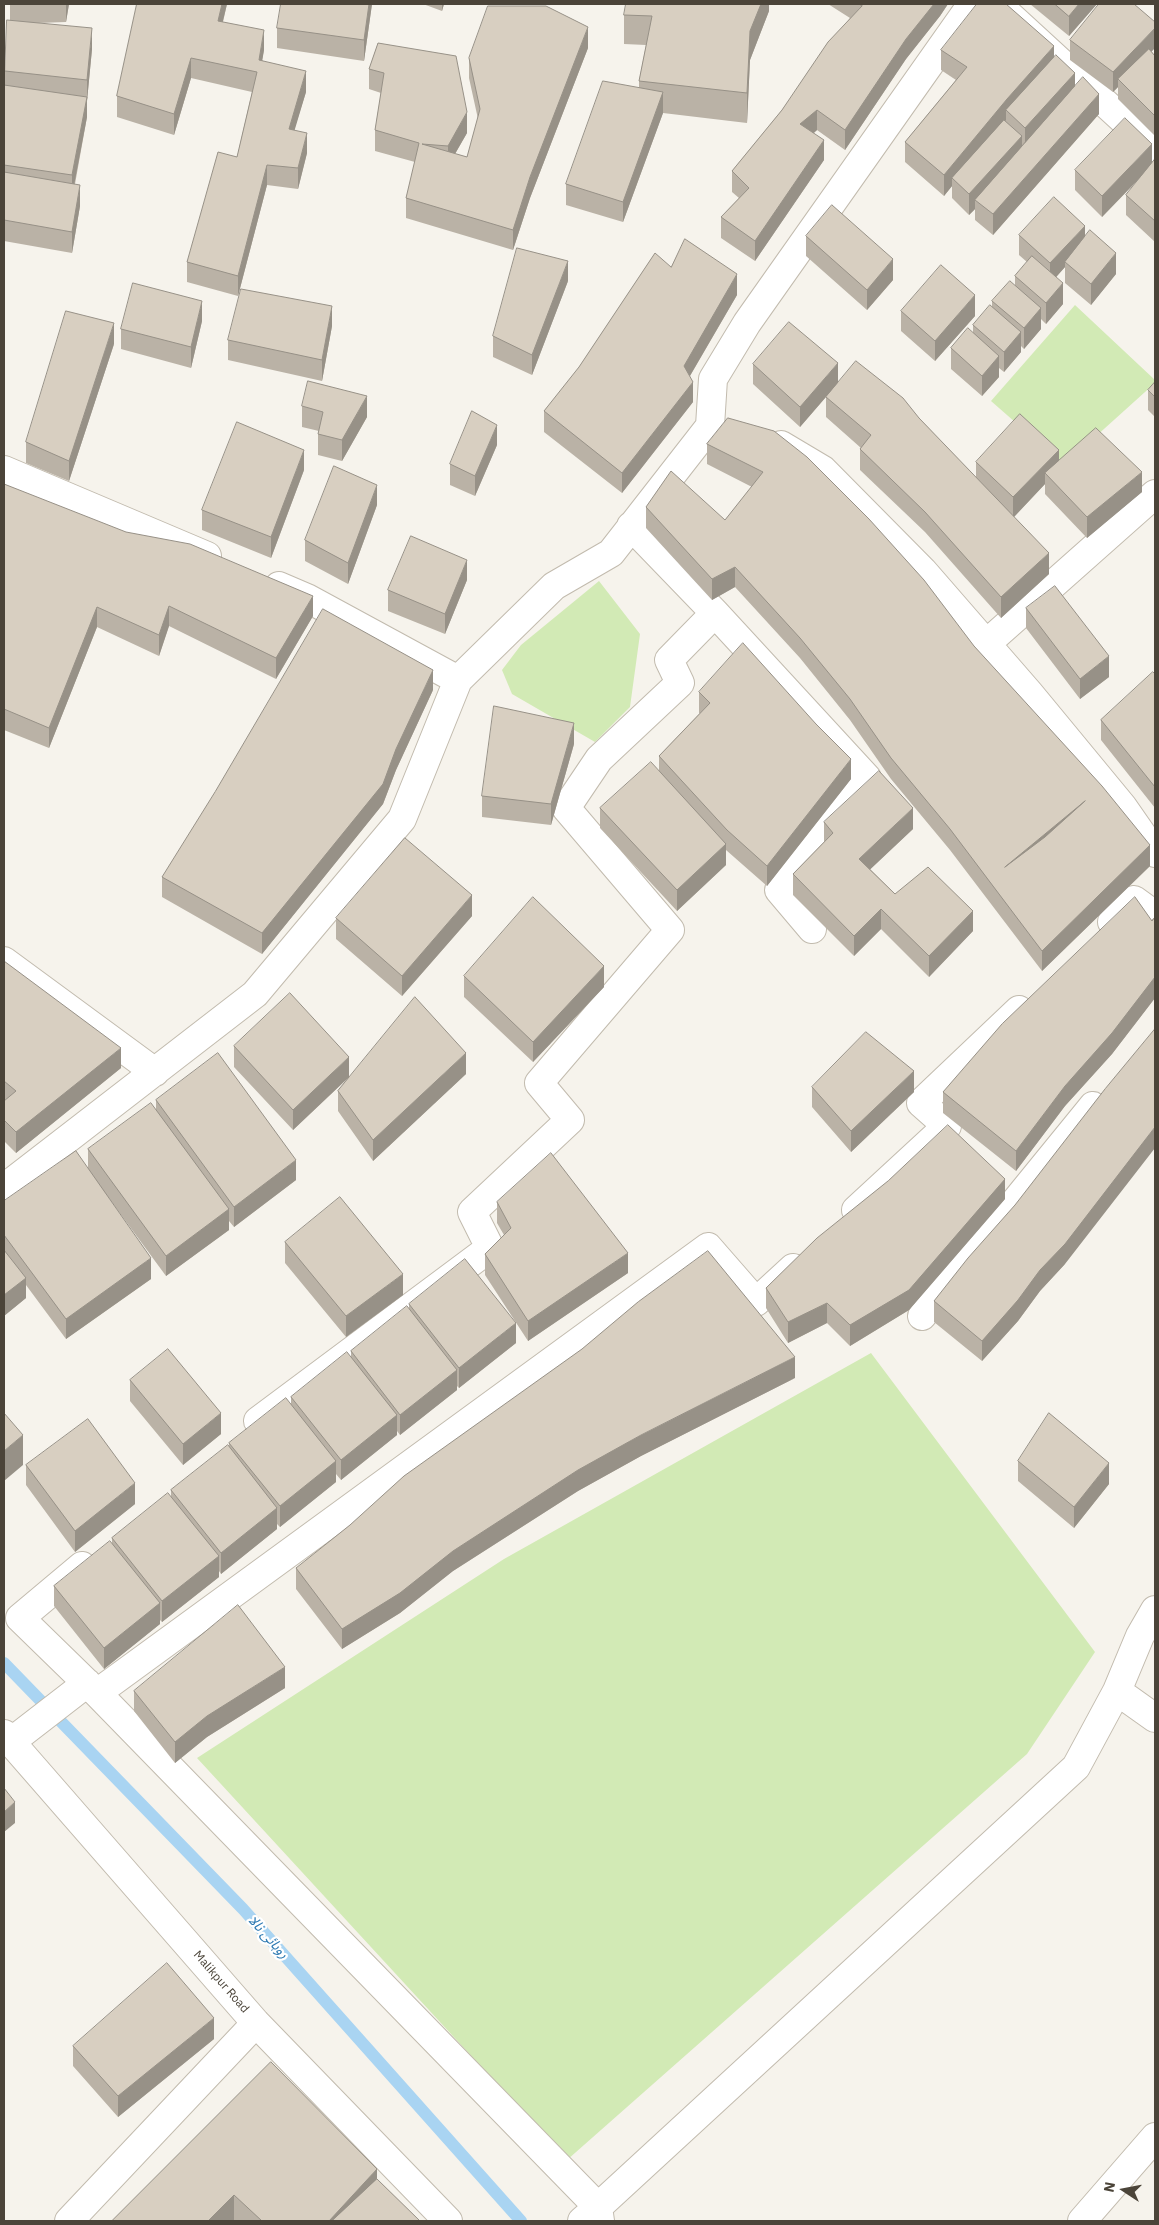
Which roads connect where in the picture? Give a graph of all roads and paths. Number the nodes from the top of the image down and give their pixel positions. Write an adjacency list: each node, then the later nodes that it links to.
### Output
1 (972, 4): 4 (street)
2 (997, 4): 3 (street)
3 (1155, 149)
4 (710, 426): 7 (street); 11 (street)
5 (4, 470): 8 (street)
6 (1155, 494): 11 (street)
7 (631, 526): 10 (street); 12 (street)
8 (233, 567)
9 (261, 578): 12 (street)
10 (715, 613): 15 (street); 25 (street)
11 (986, 644): 13 (street)
12 (458, 680): 19 (street)
13 (1155, 853)
14 (1155, 915): 16 (street)
15 (812, 929)
16 (1092, 941)
17 (4, 961): 19 (street)
18 (1035, 995): 22 (street)
19 (155, 1072): 21 (street)
20 (1111, 1084): 24 (street)
21 (4, 1188)
22 (841, 1224)
23 (813, 1250): 29 (street)
24 (922, 1316)
25 (239, 1436)
26 (103, 1549): 27 (street)
27 (12, 1610): 29 (street)
28 (1155, 1610): 30 (street)
29 (85, 1691): 32 (street); 35 (street)
30 (1117, 1691): 31 (street); 35 (street)
31 (1155, 1718)
32 (16, 1734): 33 (street, Malikpur Road)
33 (256, 2023): 36 (street); 37 (street, Malikpur Road)
34 (1155, 2137): 38 (street)
35 (593, 2216)
36 (69, 2221)
37 (448, 2221)
38 (1082, 2221)

